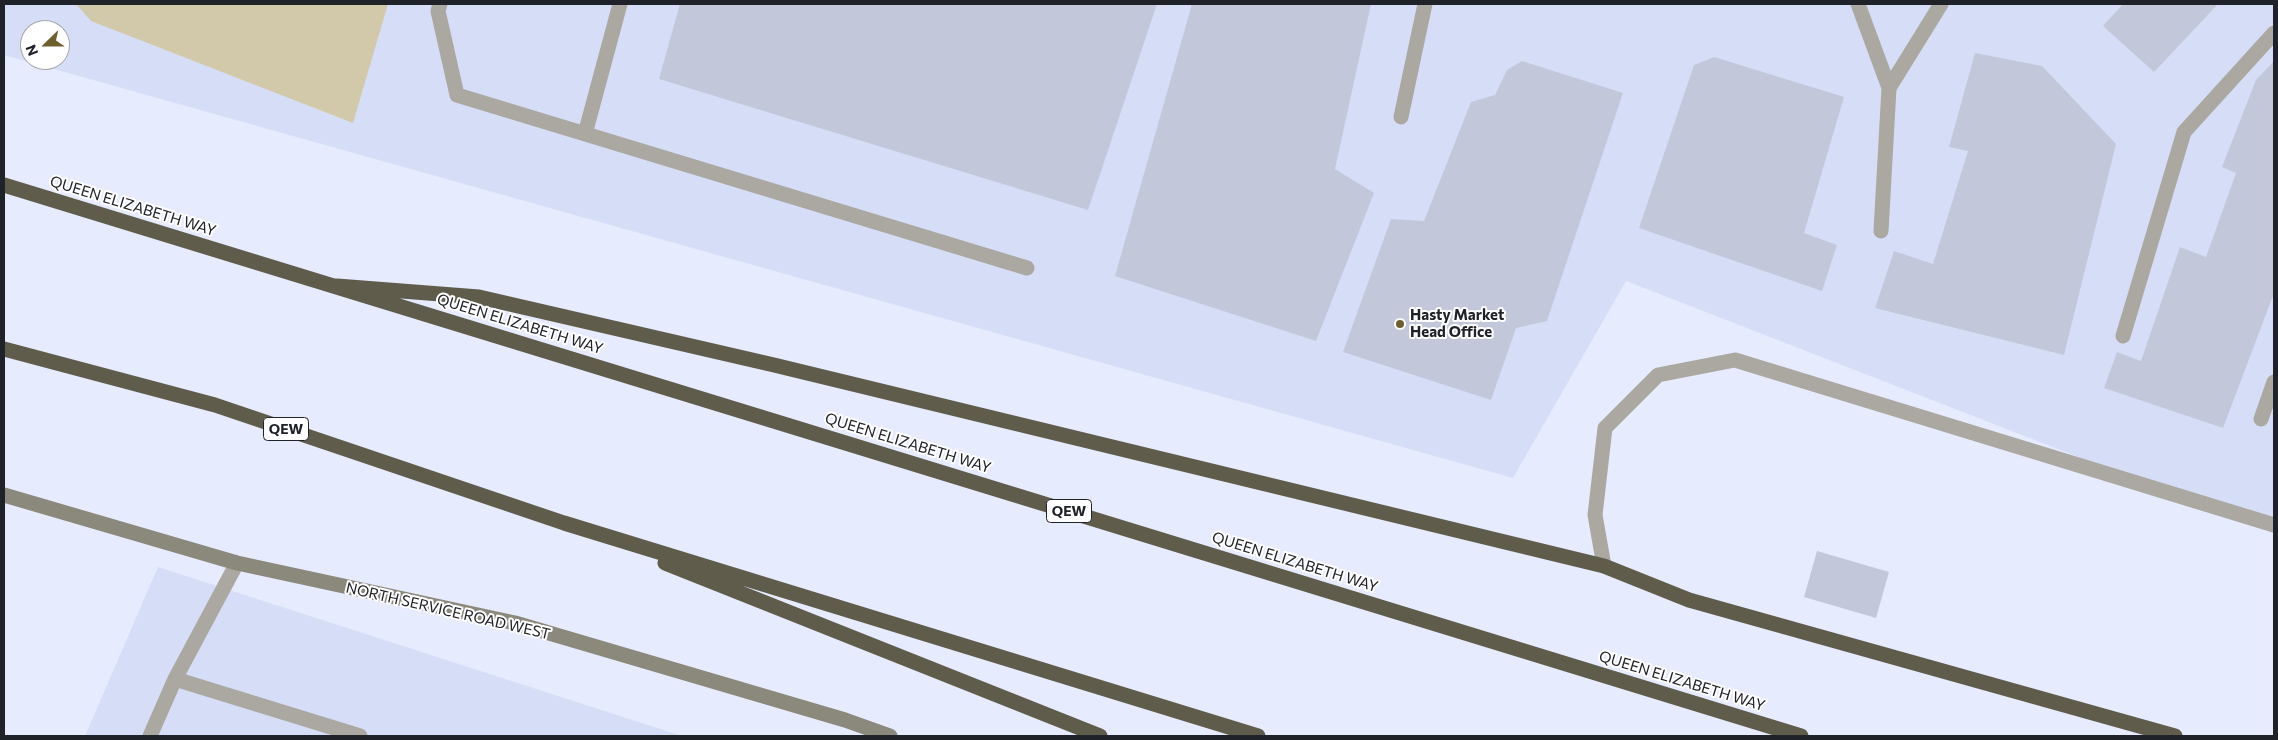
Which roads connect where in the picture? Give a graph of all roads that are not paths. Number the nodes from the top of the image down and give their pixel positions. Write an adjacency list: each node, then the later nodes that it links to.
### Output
1 (440, 4): 9 (lane)
2 (620, 4): 9 (lane)
3 (1424, 4): 8 (lane)
4 (1858, 4): 7 (lane)
5 (1941, 4): 7 (lane)
6 (2274, 33): 14 (lane)
7 (1889, 88): 11 (lane)
8 (1401, 117)
9 (584, 134): 12 (lane)
10 (4, 185): 13 (highway, QUEEN ELIZABETH WAY / QEW)
11 (1881, 231)
12 (1027, 268)
13 (337, 286): 22 (highway); 29 (highway, QUEEN ELIZABETH WAY / QEW)
14 (2123, 336)
15 (4, 349): 19 (highway, QEW)
16 (2274, 382): 17 (lane)
17 (2261, 419)
18 (4, 496): 21 (street, NORTH SERVICE ROAD WEST)
19 (564, 523): 27 (highway); 28 (highway, QEW)
20 (2274, 525): 22 (lane)
21 (237, 563): 23 (lane); 26 (street, NORTH SERVICE ROAD WEST)
22 (1604, 566): 30 (highway)
23 (175, 678): 24 (lane); 25 (lane)
24 (150, 736)
25 (360, 736)
26 (890, 736)
27 (1100, 736)
28 (1258, 736)
29 (1801, 736)
30 (2175, 736)

